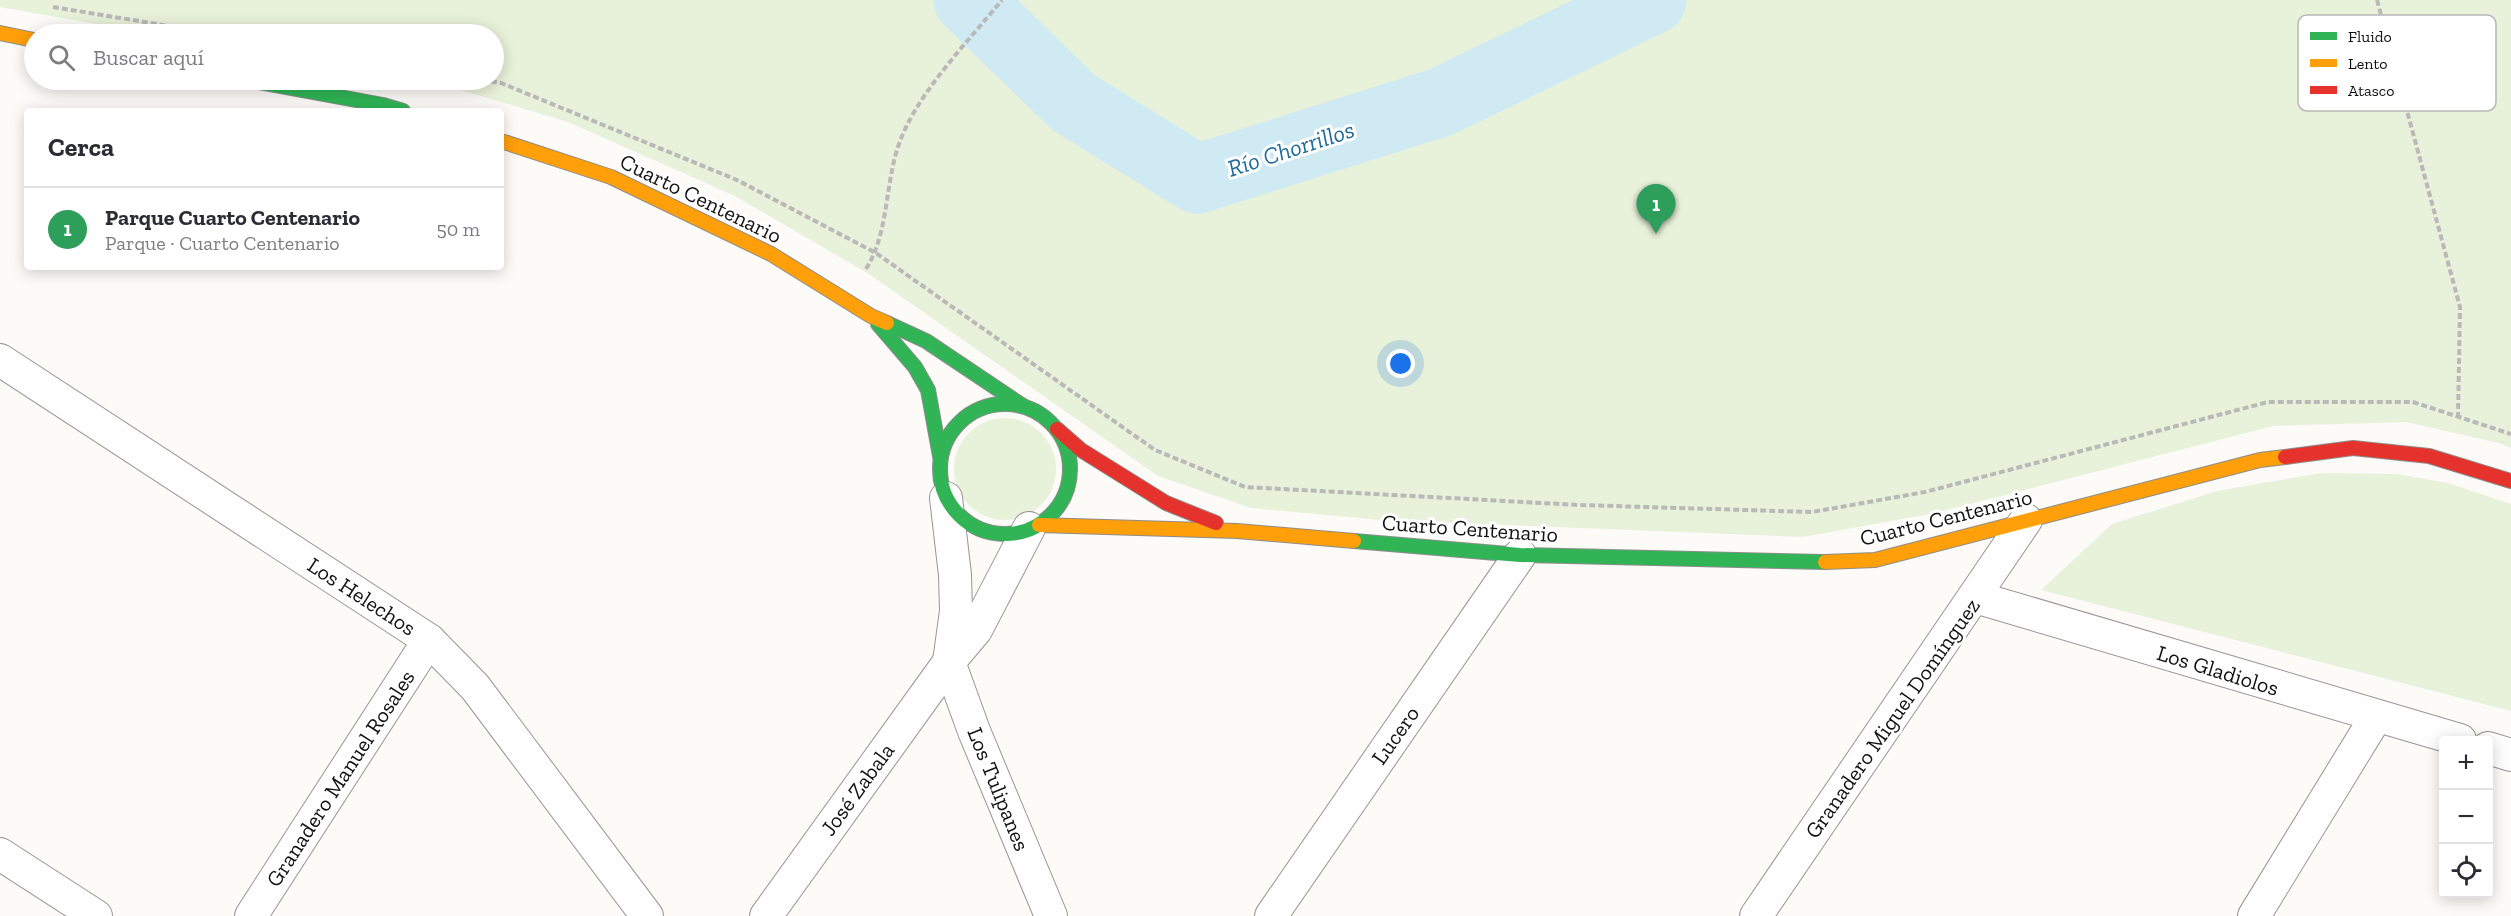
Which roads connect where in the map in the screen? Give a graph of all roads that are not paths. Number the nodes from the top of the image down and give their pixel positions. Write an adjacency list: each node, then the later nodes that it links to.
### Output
1 (0, 33): 2 (main road)
2 (24, 38)
3 (302, 90): 4 (main road)
4 (393, 108)
5 (504, 142): 6 (main road, Cuarto Centenario)
6 (871, 316): 8 (main road, Cuarto Centenario); 10 (main road, Cuarto Centenario)
7 (0, 360): 18 (street, Los Helechos)
8 (1023, 406): 9 (main road, Cuarto Centenario); 10 (main road, Cuarto Centenario)
9 (1052, 424): 14 (main road, Cuarto Centenario); 15 (main road, Cuarto Centenario)
10 (940, 456): 12 (main road, Cuarto Centenario)
11 (2511, 481): 13 (main road, Cuarto Centenario)
12 (946, 498): 14 (main road, Cuarto Centenario); 19 (street, José Zabala)
13 (2026, 520): 16 (main road, Cuarto Centenario); 17 (street, Granadero Miguel Domínguez)
14 (1034, 527): 15 (main road, Cuarto Centenario); 19 (street, José Zabala)
15 (1237, 531): 16 (main road, Cuarto Centenario)
16 (1520, 555): 30 (street, Lucero)
17 (1975, 597): 20 (street, Los Gladiolos); 31 (street, Granadero Miguel Domínguez)
18 (429, 640): 26 (street, Granadero Manuel Rosales); 27 (street, Los Helechos)
19 (949, 662): 28 (street, José Zabala); 29 (street, Los Tulipanes)
20 (2376, 717): 21 (street, Los Gladiolos); 32 (street)
21 (2442, 736)
22 (2493, 750): 23 (street)
23 (2511, 755)
24 (0, 854): 25 (street)
25 (96, 916)
26 (251, 916)
27 (646, 916)
28 (766, 916)
29 (1051, 916)
30 (1271, 916)
31 (1756, 916)
32 (2254, 916)

